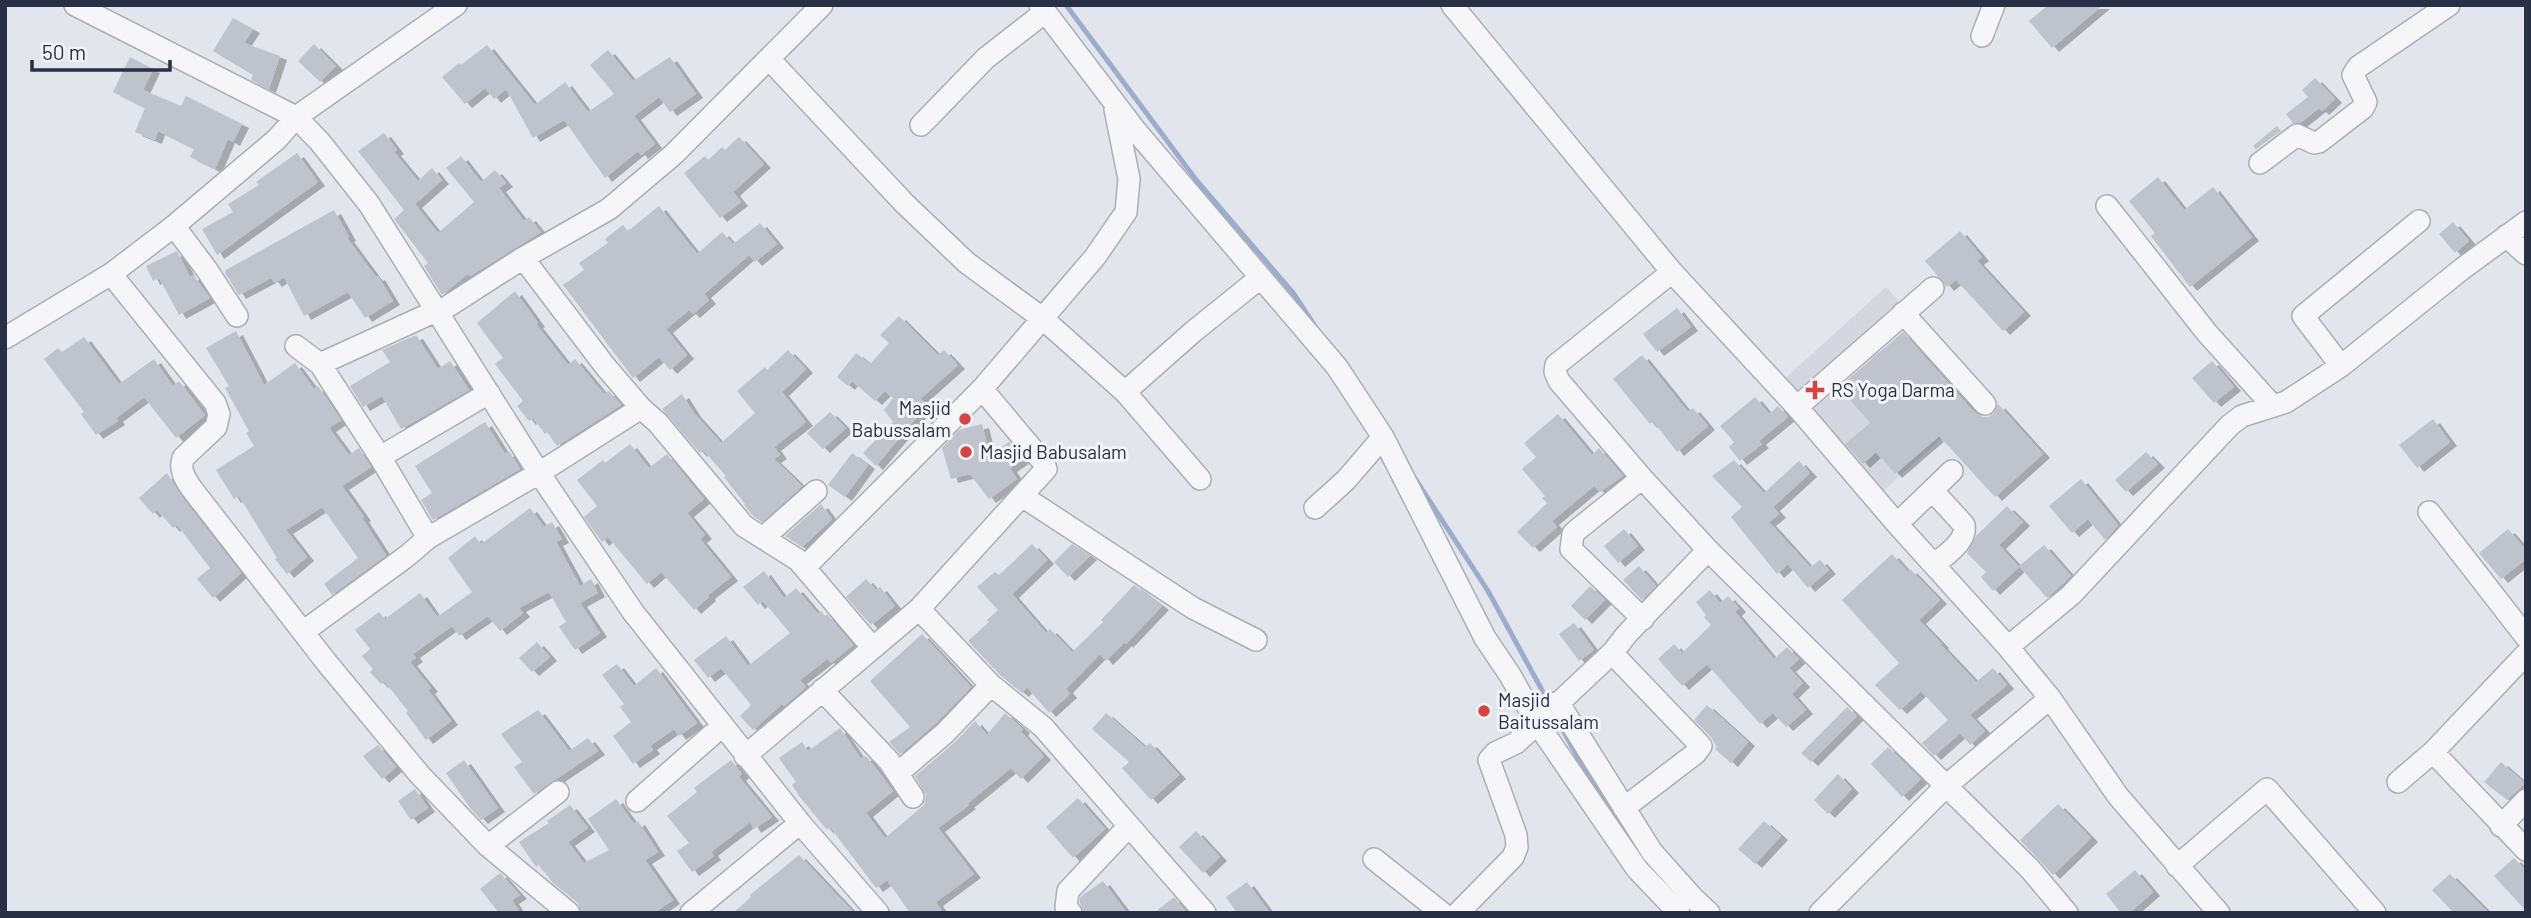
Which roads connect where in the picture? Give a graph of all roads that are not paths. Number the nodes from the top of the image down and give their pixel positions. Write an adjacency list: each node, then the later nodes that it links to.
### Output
1 (75, 5): 11 (street)
2 (456, 5): 11 (street)
3 (822, 5): 9 (street)
4 (1452, 5): 21 (street)
5 (1994, 5): 8 (street)
6 (2449, 5): 13 (street)
7 (1042, 8): 10 (street); 12 (street)
8 (1982, 36)
9 (770, 60): 20 (street); 28 (street)
10 (1114, 103): 23 (street); 28 (street)
11 (296, 117): 17 (street); 25 (street)
12 (921, 125)
13 (2260, 163)
14 (2107, 206): 37 (street)
15 (2419, 221): 32 (street)
16 (2526, 222): 18 (street)
17 (174, 226): 22 (street); 27 (street)
18 (2506, 236): 19 (street); 32 (street)
19 (2526, 254)
20 (523, 258): 25 (street); 39 (street)
21 (1672, 272): 38 (street); 44 (street)
22 (111, 274): 29 (street); 59 (street)
23 (1260, 278): 33 (street); 40 (street)
24 (1934, 288): 26 (street)
25 (436, 312): 31 (street); 34 (street)
26 (1903, 313): 36 (street); 38 (street)
27 (237, 316)
28 (1042, 318): 33 (street); 35 (street)
29 (5, 338)
30 (296, 346): 31 (street)
31 (320, 365): 41 (street)
32 (2341, 366): 37 (street)
33 (1125, 392): 45 (street)
34 (489, 393): 41 (street); 43 (street)
35 (975, 396): 48 (street); 55 (street)
36 (1985, 404)
37 (2272, 405): 63 (street)
38 (1797, 407): 51 (street)
39 (641, 408): 43 (street); 53 (street)
40 (1383, 438): 49 (street); 69 (street)
41 (380, 457): 52 (street)
42 (1952, 471): 47 (street)
43 (539, 473): 52 (street); 70 (street)
44 (1642, 478): 54 (street); 58 (street)
45 (1199, 479)
46 (816, 491): 53 (street)
47 (1932, 491): 51 (street); 56 (street)
48 (1022, 496): 57 (street); 61 (street)
49 (1315, 509)
50 (2429, 512): 60 (street)
51 (1897, 524): 56 (street)
52 (428, 538): 59 (street)
53 (763, 538): 55 (street)
54 (1708, 550): 58 (street); 75 (street)
55 (801, 563): 62 (street)
56 (1935, 564): 63 (street)
57 (919, 609): 62 (street); 66 (street)
58 (1643, 619): 64 (street)
59 (303, 632): 84 (street)
60 (2526, 637)
61 (1256, 640)
62 (872, 648): 67 (street)
63 (2008, 648): 68 (street)
64 (1612, 653): 69 (street); 80 (street)
65 (2526, 654): 71 (street)
66 (991, 685): 73 (street); 82 (street)
67 (822, 690): 72 (street); 73 (street)
68 (2050, 698): 75 (street); 87 (street)
69 (1548, 712): 80 (street); 94 (street); 95 (street)
70 (722, 726): 72 (street); 79 (street)
71 (2433, 752): 74 (street); 83 (street)
72 (745, 756): 81 (street)
73 (898, 773): 77 (street)
74 (2398, 782)
75 (1946, 786): 97 (street); 98 (street)
76 (558, 792): 84 (street)
77 (913, 797)
78 (2526, 800): 83 (street)
79 (637, 801)
80 (1624, 808): 96 (street)
81 (800, 823): 89 (street); 90 (street)
82 (1129, 826): 91 (street); 92 (street)
83 (2501, 826): 85 (street)
84 (488, 846): 88 (street)
85 (2526, 850)
86 (1374, 859): 93 (street)
87 (2177, 866): 99 (street); 100 (street)
88 (569, 913)
89 (691, 913)
90 (878, 913)
91 (1071, 913)
92 (1205, 913)
93 (1442, 913)
94 (1458, 913)
95 (1679, 913)
96 (1709, 913)
97 (1820, 913)
98 (2067, 913)
99 (2219, 913)
100 (2375, 913)

